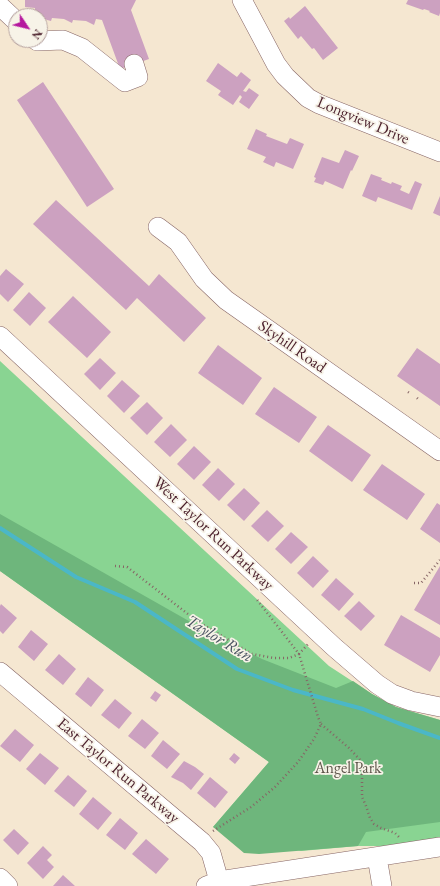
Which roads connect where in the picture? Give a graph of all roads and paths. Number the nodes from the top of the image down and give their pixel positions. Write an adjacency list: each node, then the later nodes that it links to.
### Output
1 (242, 0): 6 (street, Longview Drive)
2 (0, 6): 3 (street)
3 (8, 14)
4 (48, 41): 5 (street)
5 (134, 64)
6 (440, 152)
7 (158, 228): 9 (street, Skyhill Road)
8 (0, 336): 14 (street, West Taylor Run Parkway)
9 (440, 452)
10 (440, 560): 12 (path)
11 (115, 566): 15 (path)
12 (414, 583)
13 (254, 593): 15 (path)
14 (319, 633): 15 (path); 17 (street, West Taylor Run Parkway)
15 (299, 654): 18 (path)
16 (0, 672): 24 (street, East Taylor Run Parkway)
17 (440, 707)
18 (321, 724): 19 (path); 20 (path)
19 (211, 832)
20 (403, 844)
21 (440, 847): 22 (street, East Taylor Run Parkway)
22 (377, 857): 24 (street, East Taylor Run Parkway); 26 (street)
23 (0, 878): 25 (street)
24 (212, 884)
25 (8, 886)
26 (382, 886)

